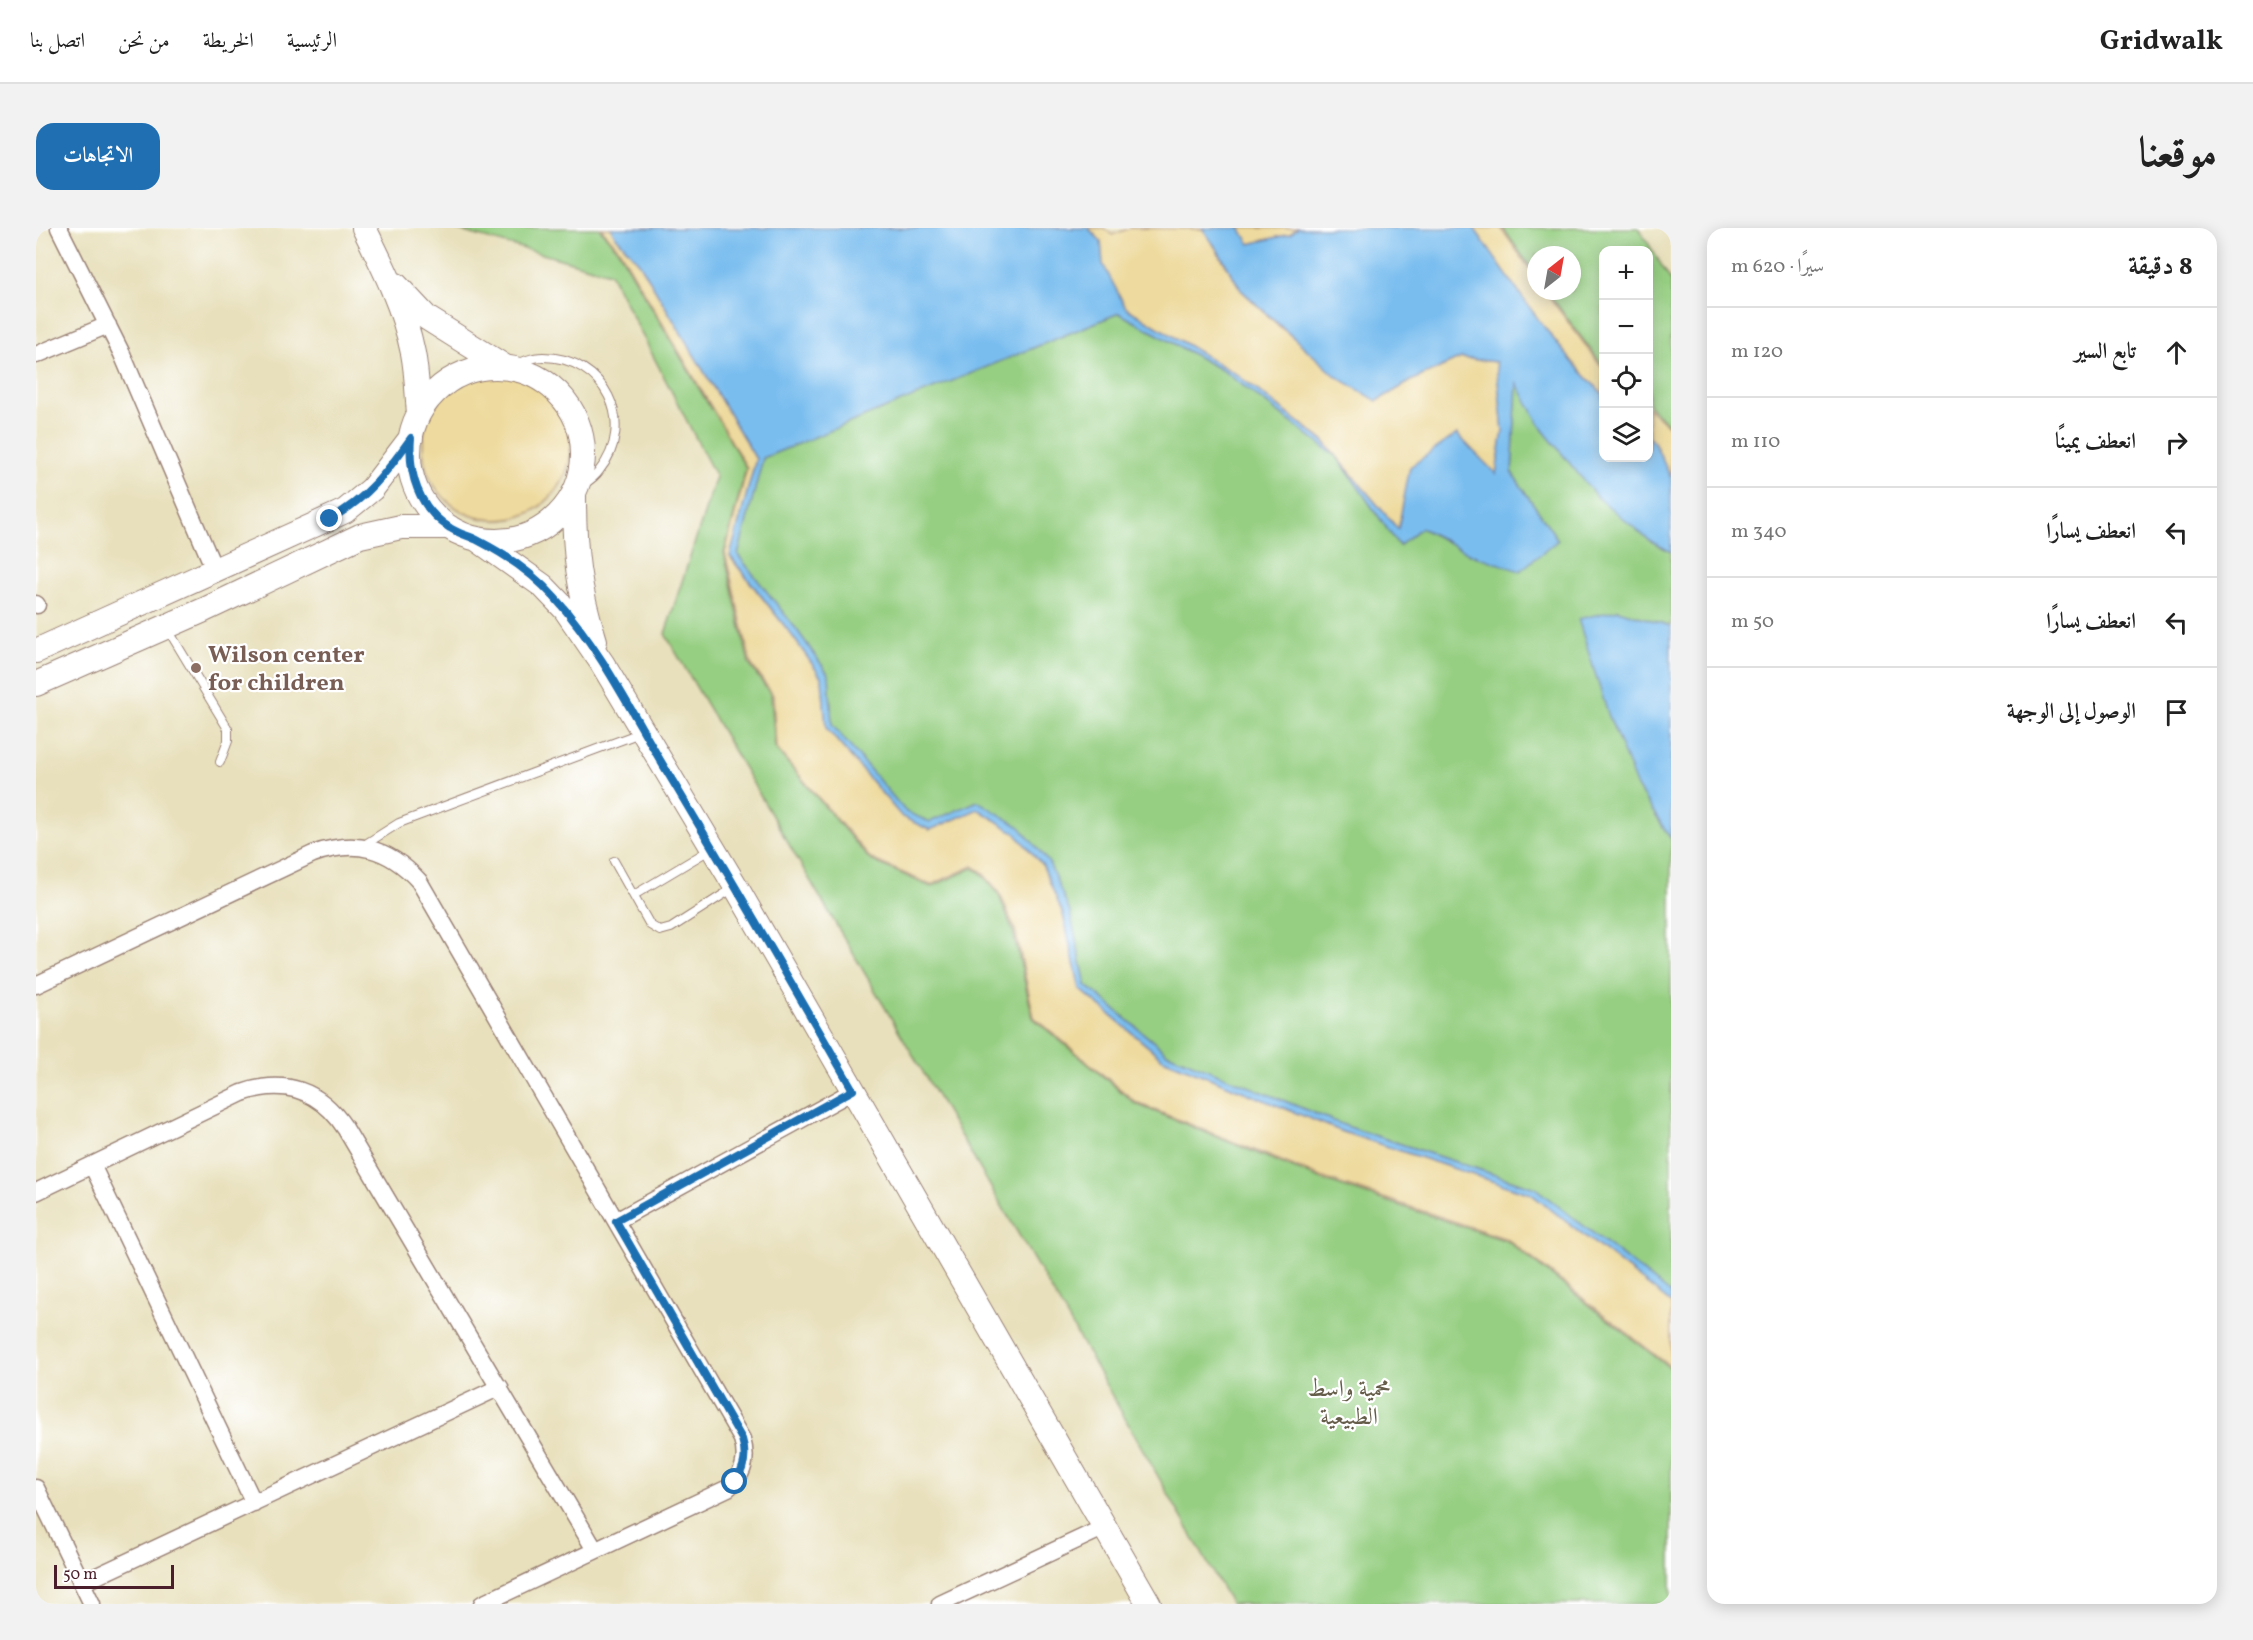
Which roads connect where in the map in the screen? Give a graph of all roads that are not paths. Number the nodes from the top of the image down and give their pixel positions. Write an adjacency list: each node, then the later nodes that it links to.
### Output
1 (60, 228): 4 (street)
2 (363, 228): 3 (main road)
3 (389, 276): 6 (main road); 7 (main road)
4 (108, 325): 5 (street); 12 (street)
5 (36, 355)
6 (506, 367): 7 (main road); 9 (main road); 9 (lane)
7 (419, 413): 8 (main road)
8 (411, 438): 10 (main road); 12 (main road)
9 (576, 492): 11 (main road); 17 (main road)
10 (449, 527): 11 (main road); 14 (main road)
11 (478, 540): 17 (main road)
12 (215, 571): 13 (main road)
13 (179, 587): 15 (main road); 16 (main road)
14 (166, 626): 16 (main road); 20 (lane)
15 (36, 651)
16 (108, 652): 18 (main road)
17 (602, 663): 19 (main road)
18 (36, 684)
19 (644, 732): 21 (lane); 22 (main road)
20 (220, 762)
21 (361, 847): 26 (street); 30 (street)
22 (713, 848): 24 (main road); 25 (lane)
23 (614, 861): 25 (lane)
24 (736, 887): 25 (lane); 27 (main road)
25 (634, 895)
26 (36, 985)
27 (853, 1090): 30 (street); 34 (main road)
28 (93, 1165): 29 (street); 31 (street); 33 (street)
29 (36, 1192)
30 (616, 1221): 35 (street)
31 (500, 1387): 33 (street); 35 (street)
32 (36, 1488): 36 (street)
33 (254, 1503): 36 (street)
34 (1105, 1527): 39 (street); 40 (main road)
35 (595, 1550): 38 (street)
36 (82, 1583): 37 (street)
37 (92, 1604)
38 (482, 1604)
39 (940, 1604)
40 (1149, 1604)

